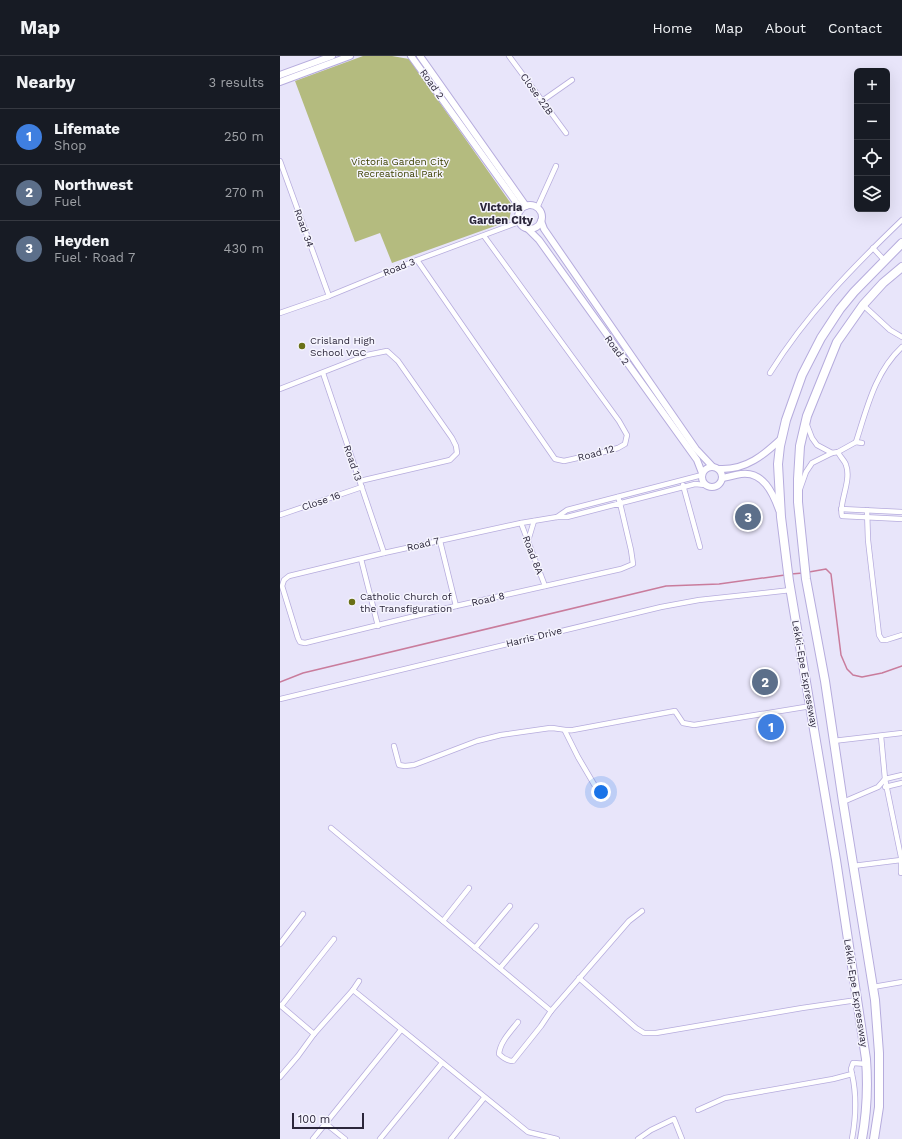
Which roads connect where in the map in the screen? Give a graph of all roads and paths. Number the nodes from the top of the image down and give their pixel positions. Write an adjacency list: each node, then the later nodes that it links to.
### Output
1 (332, 56): 6 (street)
2 (350, 56): 8 (street)
3 (411, 56): 10 (street, Road 2)
4 (420, 56): 10 (street, Road 2)
5 (510, 56): 9 (street, Close 22B)
6 (280, 75)
7 (572, 80): 9 (street)
8 (280, 82)
9 (542, 101): 11 (street, Close 22B)
10 (456, 113): 14 (street, Road 2)
11 (566, 133)
12 (280, 161): 26 (street, Road 34)
13 (556, 166): 15 (street)
14 (523, 208): 15 (street); 17 (street)
15 (537, 208): 18 (street)
16 (902, 220): 22 (street)
17 (519, 222): 19 (street); 20 (street, Road 3)
18 (541, 222): 19 (street); 40 (street, Road 2)
19 (528, 229): 42 (street, Road 2)
20 (484, 236): 23 (street, Road 3); 23 (street, Road 12)
21 (902, 244): 24 (highway, Lekki-Epe Expressway)
22 (873, 248): 24 (street); 32 (street)
23 (417, 260): 26 (street, Road 3)
24 (885, 261): 35 (highway, Lekki-Epe Expressway)
25 (902, 267): 27 (highway, Lekki-Epe Expressway)
26 (329, 296): 28 (street, Road 3)
27 (863, 305): 29 (street); 34 (highway, Lekki-Epe Expressway)
28 (280, 313)
29 (902, 337)
30 (902, 347): 36 (street)
31 (323, 373): 33 (street); 44 (street, Road 13); 44 (street)
32 (770, 373)
33 (280, 389)
34 (807, 416): 39 (street); 50 (highway, Lekki-Epe Expressway)
35 (782, 438): 41 (street); 59 (highway, Lekki-Epe Expressway)
36 (856, 442): 37 (street); 38 (street)
37 (862, 442)
38 (838, 452): 39 (street); 54 (street)
39 (832, 453): 50 (street)
40 (712, 466): 41 (street); 42 (street)
41 (720, 469): 43 (street)
42 (702, 474): 45 (street, Road 7); 46 (street)
43 (722, 478): 46 (street); 59 (street)
44 (360, 481): 47 (street, Road 13)
45 (682, 481): 48 (street); 49 (street, Road 7)
46 (705, 485): 48 (street, Road 7)
47 (362, 487): 57 (street, Close 16); 67 (street, Road 13)
48 (683, 487): 52 (street, Road 7); 66 (street)
49 (618, 497): 51 (street, Road 7); 52 (street, Road 8)
50 (798, 502): 80 (highway, Lekki-Epe Expressway)
51 (596, 503): 53 (street); 58 (street, Road 7)
52 (620, 503): 53 (street, Road 7); 71 (street, Road 8)
53 (598, 508): 58 (street, Road 7)
54 (841, 509): 55 (street); 60 (street)
55 (867, 510): 56 (street); 60 (street)
56 (902, 512)
57 (280, 516)
58 (557, 517): 62 (street, Road 7)
59 (781, 517): 70 (highway, Lekki-Epe Expressway)
60 (867, 517): 61 (street); 74 (street)
61 (902, 519)
62 (534, 521): 63 (street, Road 7); 65 (street)
63 (521, 523): 64 (street, Road 7); 65 (street, Road 8A)
64 (440, 541): 67 (street, Road 7); 72 (street)
65 (528, 541): 71 (street, Road 8A)
66 (700, 548)
67 (384, 553): 68 (street, Road 7)
68 (361, 559): 69 (street, Road 7); 73 (street)
69 (289, 576): 73 (street, Road 8)
70 (790, 585): 75 (street, Harris Drive); 76 (highway, Lekki-Epe Expressway)
71 (545, 586): 72 (street, Road 8)
72 (456, 606): 73 (street, Road 8)
73 (378, 626)
74 (902, 635)
75 (280, 699)
76 (811, 706): 77 (street); 108 (highway, Lekki-Epe Expressway)
77 (566, 731): 81 (street); 87 (street)
78 (902, 733): 79 (street)
79 (881, 736): 80 (street); 83 (street)
80 (834, 741): 88 (highway, Lekki-Epe Expressway)
81 (394, 746)
82 (902, 775): 83 (street)
83 (885, 779): 85 (street); 86 (street)
84 (902, 783): 86 (street)
85 (878, 786): 86 (street); 88 (street)
86 (887, 787): 90 (street)
87 (598, 791)
88 (843, 802): 91 (highway, Lekki-Epe Expressway)
89 (331, 828): 97 (street)
90 (901, 860): 91 (street); 92 (street)
91 (853, 866): 106 (highway, Lekki-Epe Expressway)
92 (901, 874)
93 (469, 888): 97 (street)
94 (510, 906): 101 (street)
95 (642, 911): 103 (street)
96 (303, 914): 100 (street)
97 (442, 921): 101 (street)
98 (536, 926): 102 (street)
99 (334, 939): 109 (street)
100 (280, 944)
101 (476, 948): 102 (street)
102 (500, 968): 110 (street)
103 (580, 978): 108 (street); 110 (street)
104 (359, 981): 107 (street)
105 (902, 982): 106 (street)
106 (873, 987): 114 (highway, Lekki-Epe Expressway)
107 (353, 990): 112 (street); 113 (street)
108 (857, 1000): 115 (highway, Lekki-Epe Expressway)
109 (280, 1006): 113 (street)
110 (550, 1011): 111 (street)
111 (518, 1022)
112 (401, 1030): 116 (street); 122 (street)
113 (314, 1034): 119 (street)
114 (878, 1047): 115 (highway); 132 (highway, Lekki-Epe Expressway)
115 (865, 1049): 117 (highway, Lekki-Epe Expressway)
116 (442, 1063): 120 (street); 126 (street)
117 (867, 1064): 118 (street); 131 (highway, Lekki-Epe Expressway)
118 (852, 1074): 121 (street); 130 (street)
119 (280, 1077)
120 (484, 1098): 123 (street); 127 (street)
121 (698, 1110)
122 (324, 1123): 124 (street); 125 (street)
123 (453, 1138)
124 (312, 1139)
125 (345, 1139)
126 (380, 1139)
127 (557, 1139)
128 (638, 1139): 129 (street)
129 (682, 1139)
130 (852, 1139)
131 (862, 1139)
132 (874, 1139)

